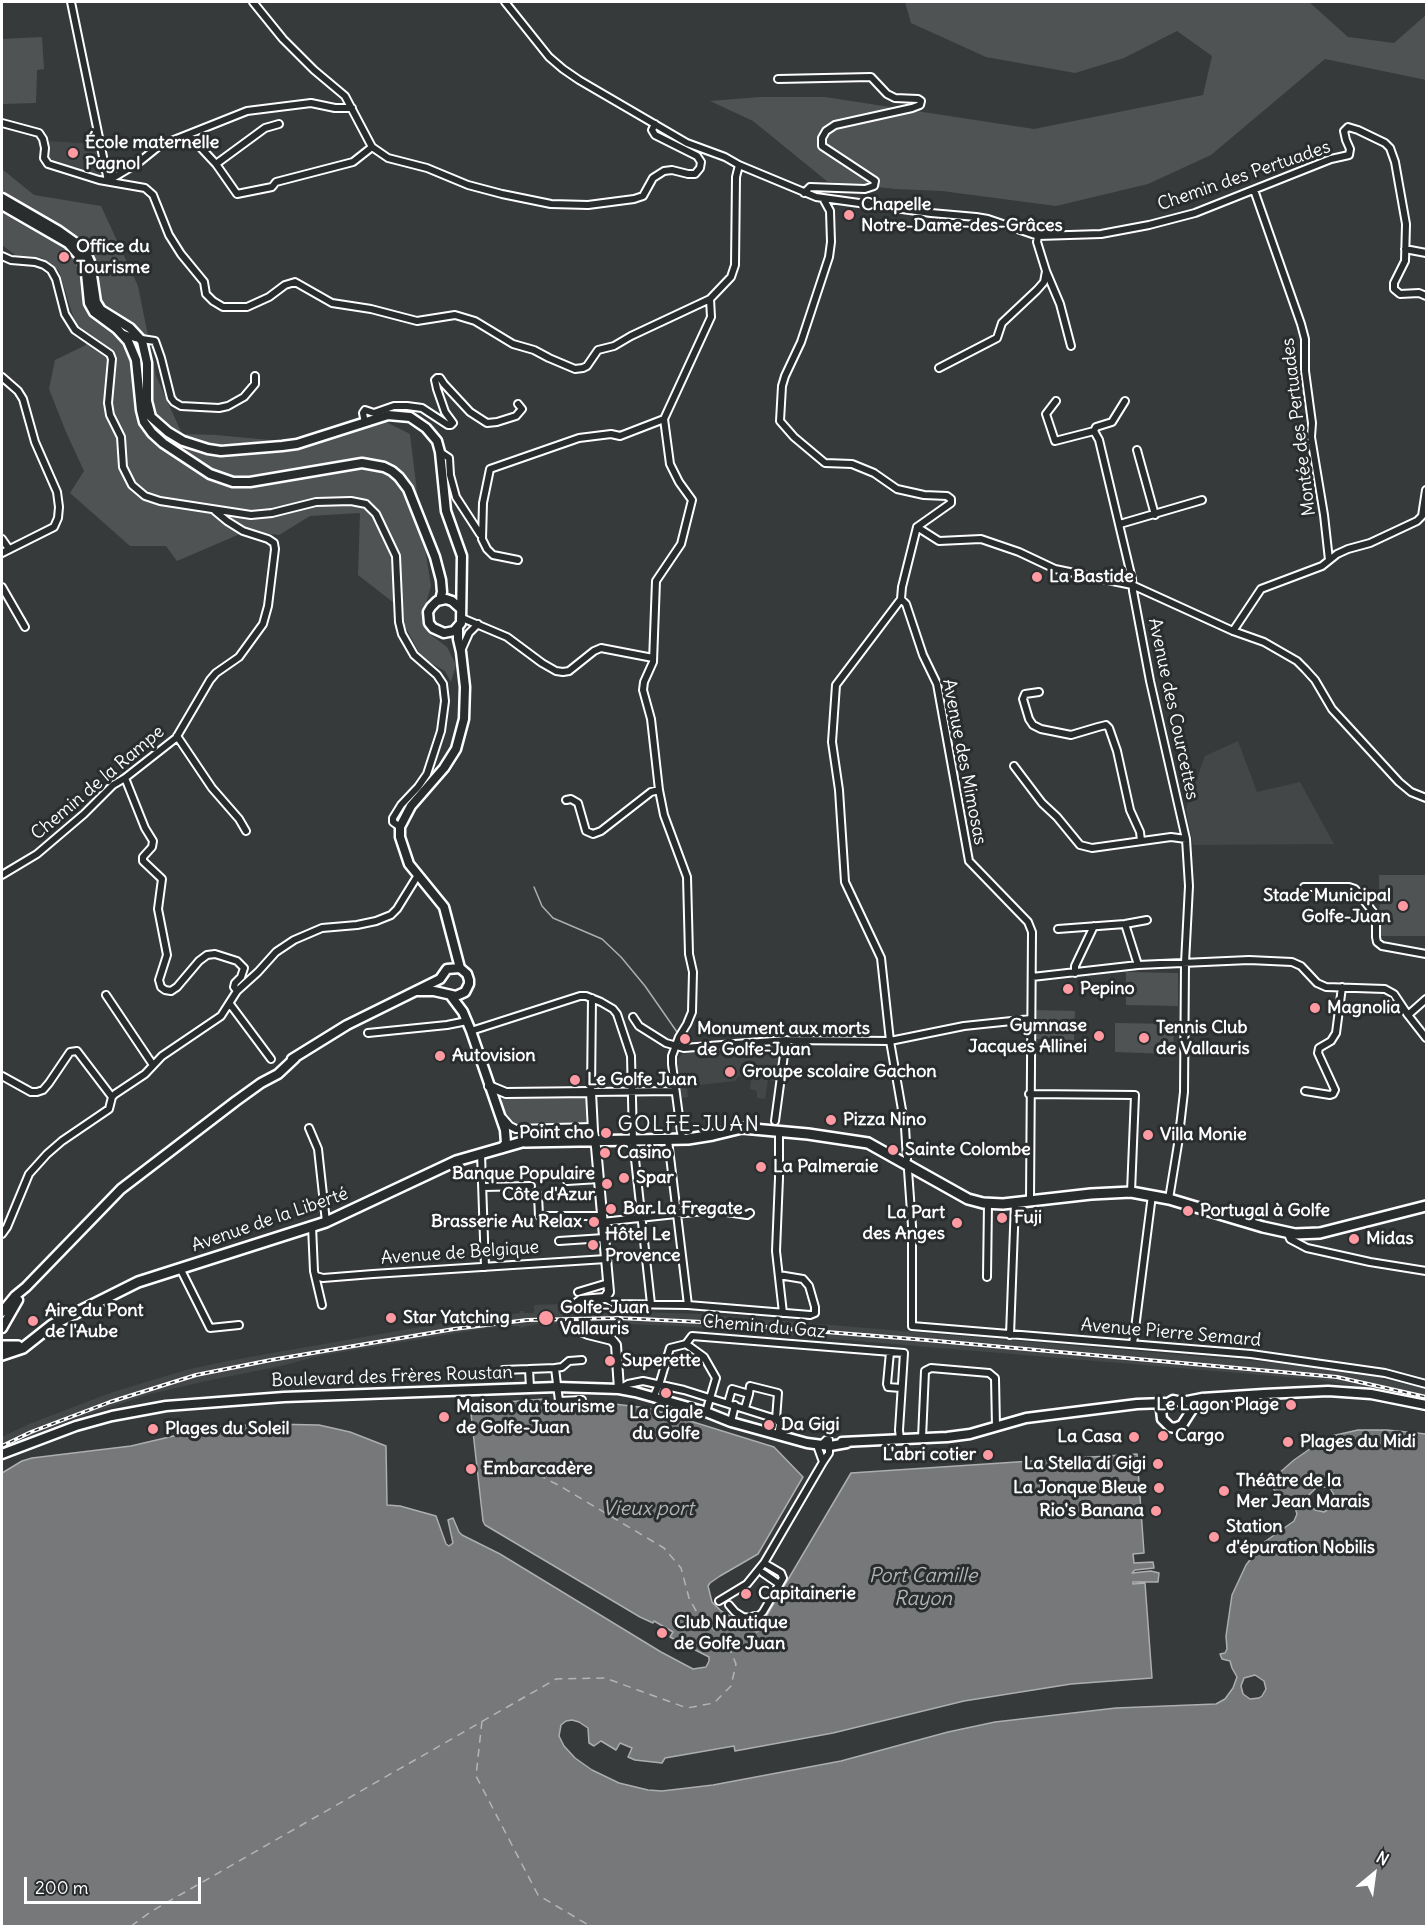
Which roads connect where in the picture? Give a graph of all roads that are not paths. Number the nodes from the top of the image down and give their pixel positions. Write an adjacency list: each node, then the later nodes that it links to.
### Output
1 (71, 2): 13 (street)
2 (253, 2): 5 (street)
3 (505, 2): 8 (street, Chemin des Pertuades)
4 (778, 79): 15 (street)
5 (352, 108): 9 (street); 10 (street)
6 (2, 123): 13 (street)
7 (279, 124): 11 (street)
8 (655, 124): 10 (street); 12 (street, Chemin des Pertuades)
9 (189, 135): 11 (street); 13 (street)
10 (372, 147): 11 (street)
11 (216, 164)
12 (739, 165): 15 (street, Chemin des Pertuades); 25 (street)
13 (108, 181): 25 (street)
14 (1254, 190): 19 (street, Chemin des Pertuades); 20 (street, Chemin des Pertuades); 51 (street, Montée des Pertuades)
15 (804, 193): 17 (street, Chemin des Pertuades)
16 (2, 198): 27 (main road)
17 (824, 200): 19 (street, Chemin des Pertuades); 45 (street)
18 (2, 205): 26 (main road)
19 (1038, 236): 23 (street)
20 (1405, 249): 21 (street); 24 (street, Chemin des Pertuades)
21 (1426, 253)
22 (2, 256): 42 (street)
23 (1046, 271): 28 (street); 29 (street)
24 (1426, 296)
25 (710, 299): 35 (street)
26 (123, 334): 27 (street); 55 (main road)
27 (139, 337): 30 (street); 36 (main road)
28 (1071, 346)
29 (939, 368)
30 (255, 376)
31 (2, 377): 48 (street)
32 (1056, 401): 37 (street)
33 (1125, 401): 37 (street)
34 (518, 404): 36 (street)
35 (664, 419): 46 (street); 61 (street)
36 (365, 423): 39 (main road)
37 (1094, 431): 44 (street, Avenue des Courcettes)
38 (1137, 450): 43 (street)
39 (440, 452): 46 (street); 56 (main road)
40 (1426, 490): 51 (street)
41 (1202, 500): 43 (street)
42 (214, 510): 63 (street, Chemin de la Rampe); 69 (street)
43 (1155, 515): 44 (street)
44 (1120, 524): 52 (street, Avenue des Courcettes)
45 (917, 527): 52 (street); 54 (street)
46 (481, 536): 50 (street)
47 (2, 539): 48 (street)
48 (9, 549): 49 (street)
49 (2, 553)
50 (518, 560)
51 (1329, 560): 59 (street)
52 (1132, 585): 59 (street); 71 (street, Avenue des Courcettes)
53 (2, 587): 58 (street)
54 (902, 599): 85 (street, Avenue des Mimosas); 104 (street)
55 (440, 600): 56 (main road); 56 (main road)
56 (458, 622): 57 (street); 60 (main road)
57 (478, 624): 60 (street); 61 (street)
58 (25, 627)
59 (1233, 631): 67 (street)
60 (460, 648): 69 (main road)
61 (653, 658): 66 (street)
62 (1039, 692): 72 (street)
63 (177, 736): 65 (street, Chemin de la Rampe); 70 (street)
64 (1014, 766): 72 (street)
65 (125, 778): 73 (street, Chemin de la Rampe); 88 (street)
66 (659, 790): 68 (street); 105 (street)
67 (1426, 798)
68 (566, 800)
69 (400, 827): 74 (main road)
70 (246, 831)
71 (1186, 839): 72 (street); 81 (street, Avenue des Courcettes)
72 (1141, 841)
73 (2, 875)
74 (418, 875): 83 (main road); 88 (street)
75 (1304, 887): 80 (street)
76 (1147, 921): 77 (street)
77 (1125, 924): 78 (street); 82 (street)
78 (1094, 926): 79 (street); 84 (street)
79 (1058, 929)
80 (1426, 954)
81 (1185, 963): 82 (street); 87 (street); 137 (street, Avenue des Courcettes)
82 (1138, 965): 84 (street)
83 (455, 968): 86 (main road); 90 (main road)
84 (1075, 974): 85 (street)
85 (1032, 977): 99 (street, Avenue des Mimosas)
86 (440, 979): 89 (main road); 92 (main road)
87 (1342, 987): 96 (street); 110 (street)
88 (237, 991): 95 (street)
89 (418, 991): 92 (main road); 159 (main road)
90 (465, 992): 92 (main road); 97 (main road)
91 (105, 995): 107 (street)
92 (449, 995): 97 (main road)
93 (592, 998): 100 (street); 111 (street); 113 (street)
94 (1426, 999): 96 (street)
95 (230, 1004): 106 (street); 107 (street)
96 (1407, 1015): 102 (street)
97 (465, 1016): 100 (main road); 101 (street)
98 (633, 1017): 105 (street)
99 (1031, 1019): 104 (street); 115 (street, Avenue des Mimosas)
100 (471, 1031): 109 (main road)
101 (368, 1033)
102 (1426, 1038)
103 (786, 1040): 104 (street); 105 (street); 118 (street)
104 (890, 1041): 129 (street)
105 (676, 1046): 112 (street)
106 (271, 1059)
107 (153, 1065): 116 (street)
108 (2, 1076): 116 (street)
109 (489, 1086): 114 (street); 117 (main road)
110 (1305, 1090)
111 (591, 1092): 113 (street); 114 (street); 119 (street)
112 (675, 1092): 113 (street); 122 (street)
113 (632, 1093): 125 (street)
114 (506, 1094): 117 (street)
115 (1029, 1094): 134 (street); 138 (street, Avenue des Mimosas)
116 (112, 1097): 148 (street)
117 (497, 1109): 119 (street); 121 (main road)
118 (777, 1126): 122 (main road, Avenue de la Liberté); 129 (main road, Avenue de la Liberté); 156 (street)
119 (592, 1127): 124 (street)
120 (309, 1128): 146 (street)
121 (505, 1130): 126 (main road); 127 (main road)
122 (682, 1139): 123 (main road, Avenue de la Liberté)
123 (668, 1140): 125 (main road, Avenue de la Liberté); 142 (street)
124 (594, 1141): 125 (main road, Avenue de la Liberté); 126 (main road, Avenue de la Liberté); 130 (street)
125 (633, 1141): 144 (street)
126 (521, 1143): 127 (main road, Avenue de la Liberté)
127 (502, 1148): 128 (main road, Avenue de la Liberté)
128 (481, 1154): 133 (street); 146 (main road, Avenue de la Liberté)
129 (908, 1164): 139 (main road, Avenue de la Liberté); 170 (street, Avenue Pierre Semard)
130 (599, 1179): 131 (street); 145 (street)
131 (567, 1181)
132 (531, 1186): 133 (street)
133 (483, 1187): 153 (street)
134 (1131, 1192): 136 (main road, Avenue de la Liberté); 138 (main road, Avenue de la Liberté)
135 (538, 1195): 145 (street)
136 (1152, 1195): 137 (main road, Avenue de la Liberté); 173 (street)
137 (1169, 1199): 149 (main road, Avenue de la Liberté)
138 (1030, 1200): 140 (main road, Avenue de la Liberté)
139 (988, 1203): 140 (main road, Avenue de la Liberté); 158 (street)
140 (1015, 1203): 170 (street)
141 (1426, 1206): 149 (main road, Avenue de la Liberté)
142 (677, 1213): 143 (street); 144 (street); 163 (street)
143 (750, 1213)
144 (642, 1218): 145 (street); 161 (street)
145 (602, 1219): 150 (street)
146 (326, 1222): 147 (main road, Avenue de la Liberté)
147 (312, 1226): 154 (main road, Avenue de la Liberté); 157 (street)
148 (2, 1234)
149 (1288, 1234): 155 (street)
150 (604, 1238): 151 (street); 152 (street)
151 (559, 1241)
152 (606, 1259): 153 (street, Avenue de Belgique); 160 (street)
153 (485, 1267): 157 (street, Avenue de Belgique)
154 (180, 1269): 167 (street); 171 (main road, Avenue de la Liberté)
155 (1426, 1271)
156 (779, 1275): 166 (street); 166 (street)
157 (316, 1276): 162 (street)
158 (987, 1277)
159 (26, 1287): 165 (main road); 168 (main road)
160 (605, 1299): 161 (street); 164 (street)
161 (651, 1304): 163 (street)
162 (322, 1305)
163 (688, 1305): 166 (street)
164 (572, 1307)
165 (2, 1312)
166 (783, 1313)
167 (238, 1325)
168 (2, 1328)
169 (573, 1328): 185 (street)
170 (1010, 1335): 173 (street, Avenue Pierre Semard)
171 (31, 1340): 174 (main road); 176 (main road, Avenue de la Liberté)
172 (686, 1344): 175 (street, Chemin du Gaz); 181 (street); 190 (street, Chemin du Gaz)
173 (1133, 1344): 182 (street, Avenue Pierre Semard)
174 (2, 1346)
175 (890, 1352): 186 (street); 186 (street)
176 (2, 1355)
177 (582, 1360): 178 (street)
178 (555, 1368): 179 (street); 183 (street)
179 (529, 1369): 180 (street); 184 (street)
180 (503, 1370)
181 (659, 1383): 185 (street); 187 (street); 189 (street)
182 (1426, 1384)
183 (557, 1387): 184 (main road, Boulevard des Frères Roustan); 185 (main road, Boulevard des Frères Roustan); 192 (street)
184 (530, 1388): 209 (main road, Boulevard des Frères Roustan)
185 (619, 1389): 189 (main road, Boulevard des Frères Roustan)
186 (901, 1389): 207 (street)
187 (684, 1390): 190 (street); 195 (street)
188 (749, 1394): 194 (street); 199 (street); 202 (street)
189 (654, 1396): 195 (main road, Boulevard des Frères Roustan)
190 (711, 1398): 194 (street); 200 (street, Chemin du Gaz)
191 (1202, 1398): 193 (main road); 197 (main road); 201 (main road)
192 (582, 1400)
193 (1182, 1402): 198 (main road); 201 (main road)
194 (728, 1403): 196 (street)
195 (680, 1404): 200 (main road, Boulevard des Frères Roustan)
196 (735, 1405): 199 (street); 203 (street)
197 (1426, 1405)
198 (1163, 1406): 201 (main road); 204 (main road, Boulevard des Frères Roustan)
199 (745, 1408): 202 (street)
200 (706, 1412): 203 (main road, Boulevard des Frères Roustan)
201 (1188, 1416)
202 (776, 1419): 205 (street)
203 (731, 1422): 205 (main road, Boulevard des Frères Roustan)
204 (996, 1426): 206 (main road, Boulevard des Frères Roustan); 206 (street)
205 (781, 1436): 208 (main road, Boulevard des Frères Roustan); 208 (main road, Boulevard des Frères Roustan)
206 (922, 1438): 207 (main road, Boulevard des Frères Roustan)
207 (900, 1439): 208 (main road, Boulevard des Frères Roustan)
208 (825, 1446): 210 (street)
209 (2, 1454)
210 (764, 1563): 212 (street); 213 (street)
211 (763, 1574): 212 (street)
212 (779, 1584): 214 (street)
213 (719, 1601)
214 (729, 1605)

